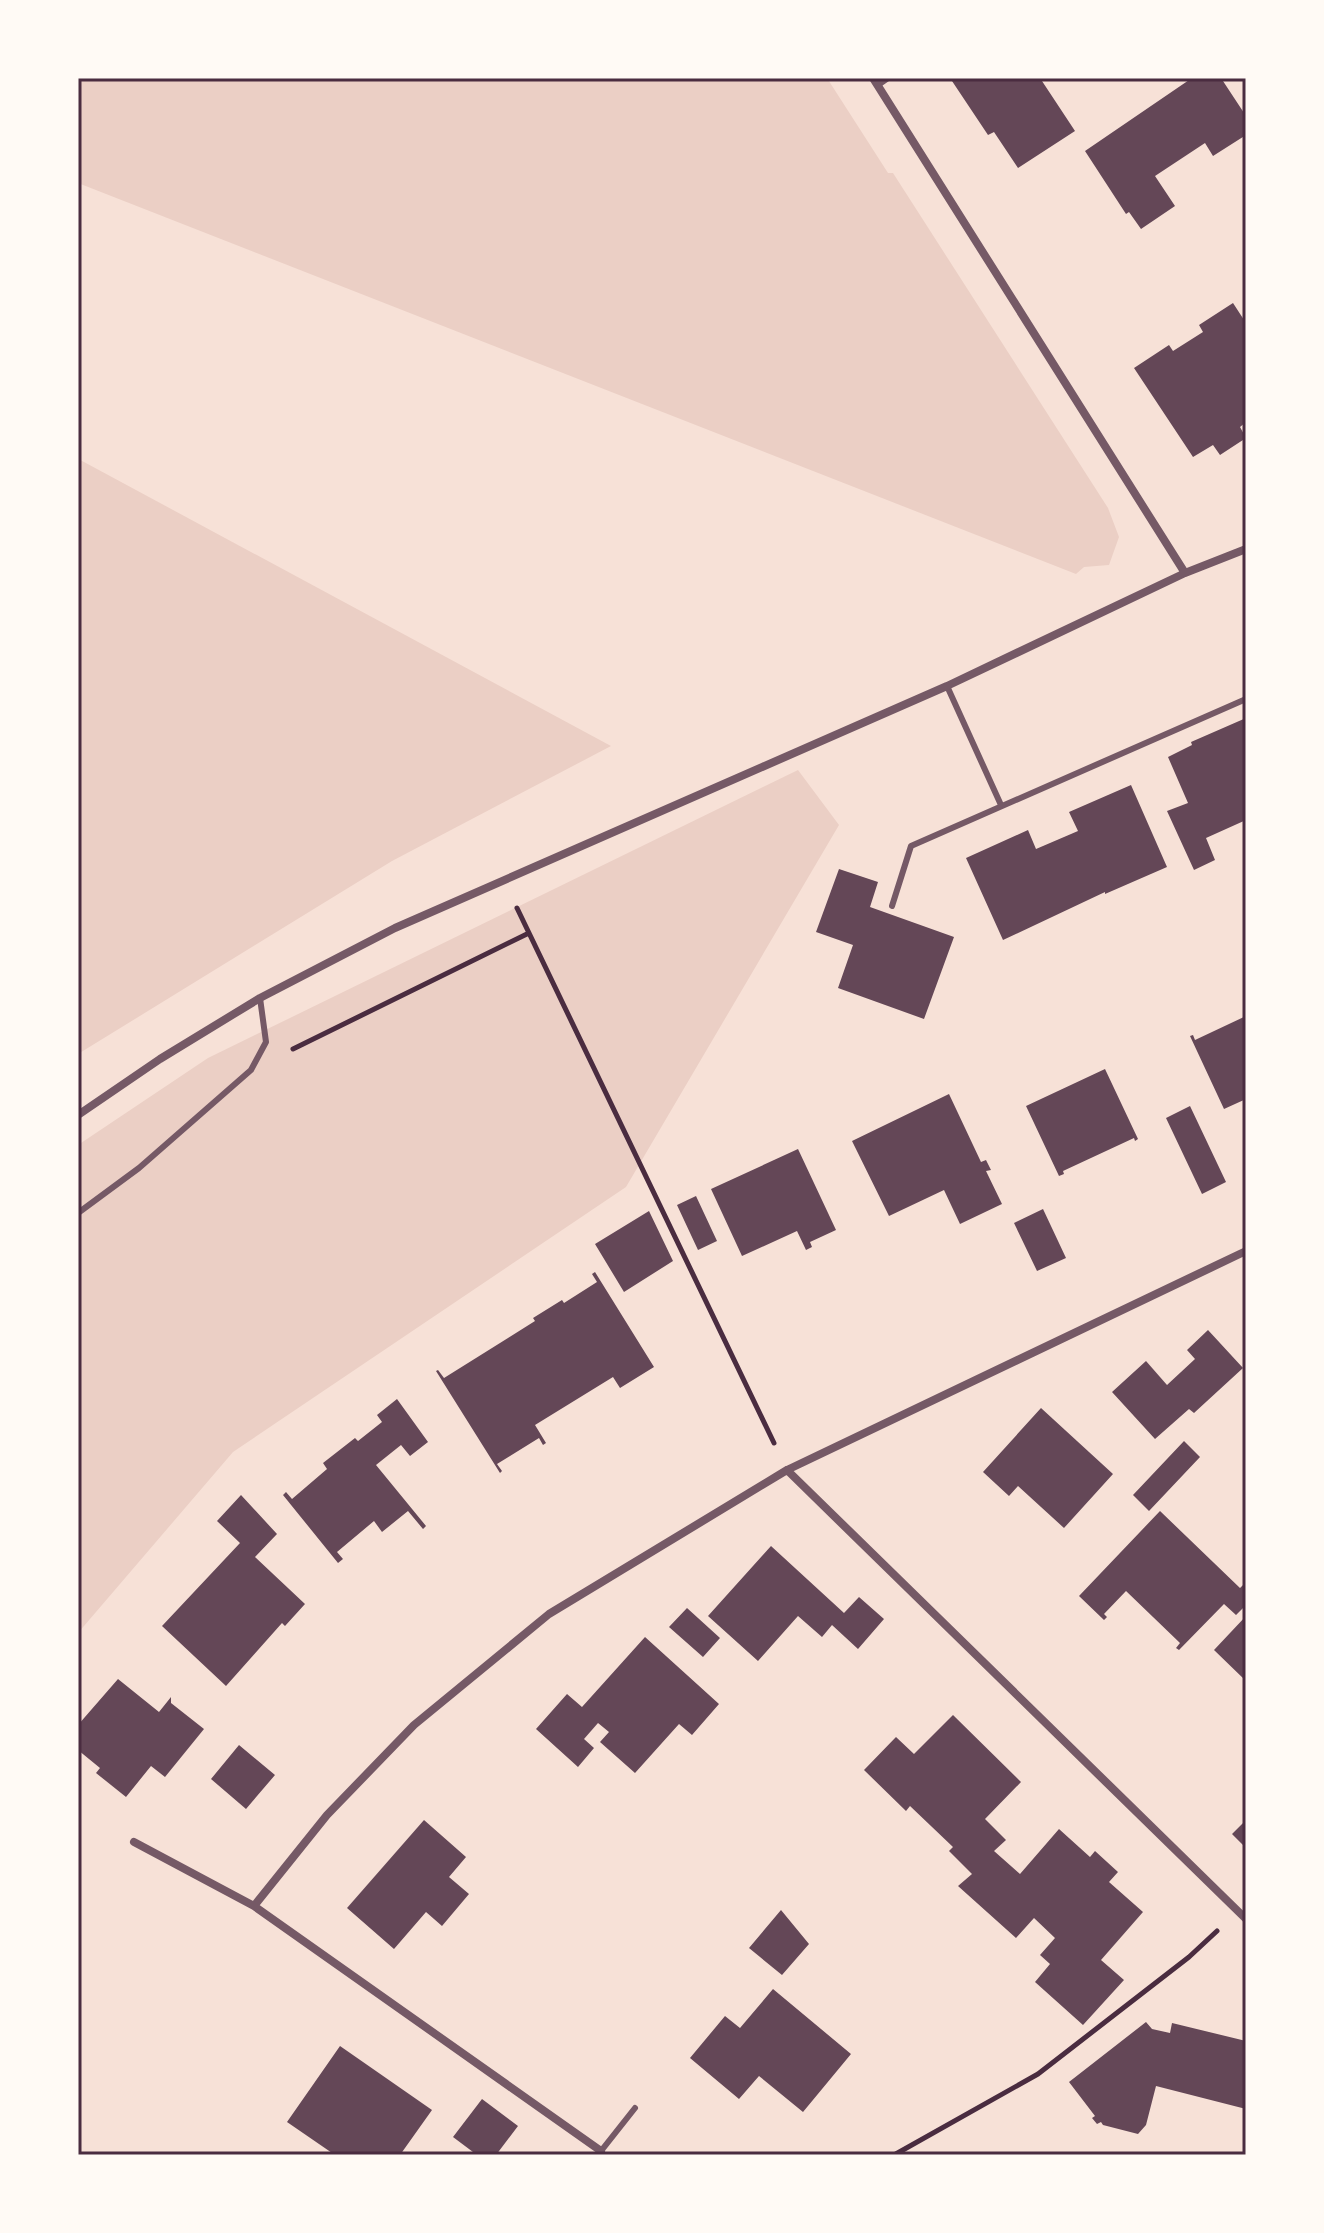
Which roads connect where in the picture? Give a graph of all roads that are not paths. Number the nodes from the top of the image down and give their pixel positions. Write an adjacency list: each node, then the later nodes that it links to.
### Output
1 (888, 78): 2 (lane)
2 (876, 82): 4 (street)
3 (1246, 549): 4 (street)
4 (1185, 573): 5 (street)
5 (947, 686): 7 (lane); 9 (street)
6 (1246, 699): 7 (lane)
7 (1001, 805): 8 (lane)
8 (892, 906)
9 (260, 998): 10 (street); 11 (lane)
10 (78, 1115)
11 (78, 1213)
12 (1246, 1251): 13 (street)
13 (787, 1470): 15 (street); 16 (street)
14 (134, 1842): 15 (street)
15 (254, 1906): 18 (street)
16 (1246, 1919)
17 (635, 2108): 18 (lane)
18 (601, 2151)

